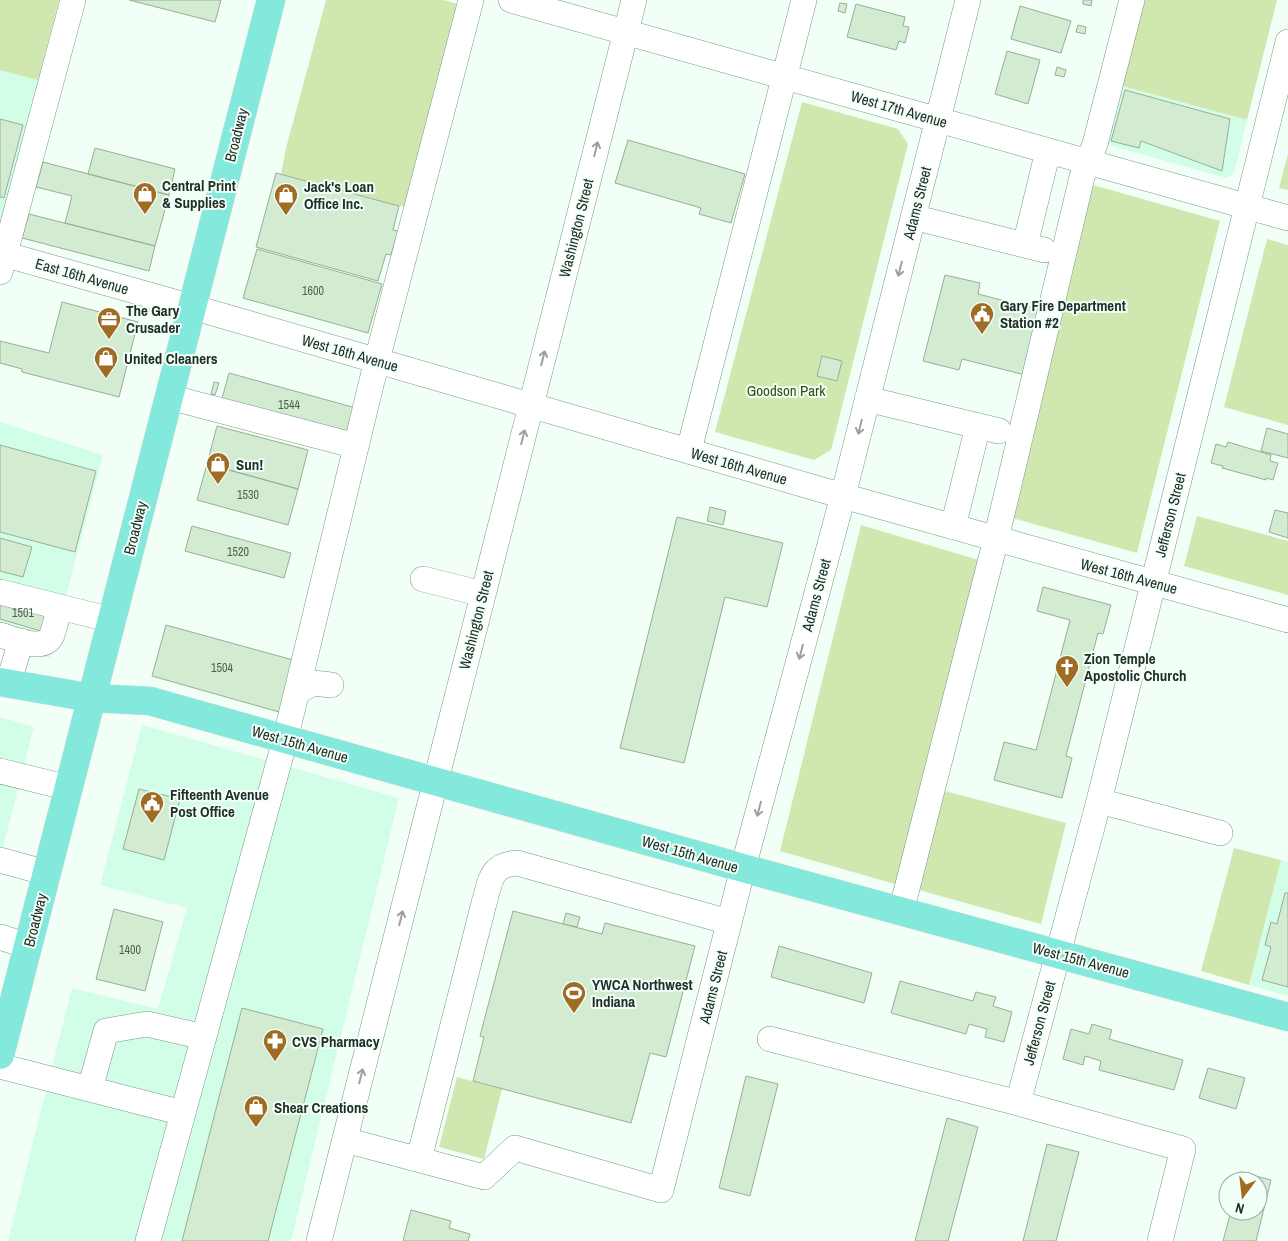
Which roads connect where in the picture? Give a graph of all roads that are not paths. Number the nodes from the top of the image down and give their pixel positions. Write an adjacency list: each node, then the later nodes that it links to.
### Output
1 (72, 0): 18 (street)
2 (271, 0): 19 (main road, Broadway)
3 (471, 0): 20 (street)
4 (511, 0): 9 (street, West 17th Avenue)
5 (634, 0): 9 (street, Washington Street)
6 (804, 0): 11 (street)
7 (968, 0): 12 (street, Adams Street)
8 (1132, 0): 14 (street)
9 (625, 33): 11 (street, West 17th Avenue); 23 (street, Washington Street, one-way to 9)
10 (1288, 42): 15 (street, Jefferson Street)
11 (785, 78): 12 (street, West 17th Avenue); 25 (street)
12 (937, 120): 13 (street, West 17th Avenue); 16 (street, Adams Street)
13 (1048, 151): 14 (street, West 17th Avenue); 16 (street)
14 (1088, 162): 15 (street, West 17th Avenue); 28 (street)
15 (1247, 207): 17 (street, West 17th Avenue); 30 (street, Jefferson Street)
16 (913, 217): 22 (street, Adams Street, one-way to 22)
17 (1288, 218)
18 (2, 259): 19 (street, East 16th Avenue)
19 (192, 306): 20 (street, West 16th Avenue); 21 (main road, Broadway)
20 (377, 360): 23 (street, West 16th Avenue); 24 (street)
21 (169, 397): 24 (street); 34 (main road, Broadway)
22 (867, 399): 26 (street, Adams Street, one-way to 26); 27 (street)
23 (531, 405): 25 (street, West 16th Avenue); 32 (street, Washington Street, one-way to 23)
24 (356, 446): 39 (street)
25 (689, 450): 26 (street, West 16th Avenue)
26 (843, 496): 27 (street, West 16th Avenue); 48 (street, Adams Street, one-way to 48)
27 (953, 527): 28 (street, West 16th Avenue)
28 (996, 539): 30 (street, West 16th Avenue); 50 (street)
29 (424, 579): 32 (street)
30 (1153, 583): 35 (street, West 16th Avenue); 45 (street, Jefferson Street)
31 (0, 592): 33 (street)
32 (483, 594): 43 (street, Washington Street)
33 (60, 607): 34 (street); 36 (street)
34 (112, 620): 40 (main road, Broadway)
35 (1288, 620)
36 (11, 638): 37 (street)
37 (4, 683): 40 (main road, West 15th Avenue)
38 (331, 685): 39 (street)
39 (297, 692): 41 (street)
40 (92, 698): 41 (main road, West 15th Avenue); 44 (main road, Broadway)
41 (285, 740): 43 (main road, West 15th Avenue); 57 (street)
42 (0, 771): 44 (street)
43 (436, 782): 48 (main road, West 15th Avenue); 64 (street, Washington Street, one-way to 43)
44 (68, 788): 49 (main road, Broadway)
45 (1099, 801): 46 (street); 54 (street, Jefferson Street)
46 (1220, 833)
47 (0, 860): 49 (street)
48 (743, 868): 50 (main road, West 15th Avenue); 51 (street, Adams Street)
49 (47, 873): 53 (main road, Broadway)
50 (901, 912): 54 (main road, West 15th Avenue)
51 (729, 922): 65 (street, Adams Street); 65 (street)
52 (0, 937): 53 (street)
53 (28, 946): 55 (main road, Broadway)
54 (1058, 954): 56 (main road, West 15th Avenue); 62 (street, Jefferson Street)
55 (8, 993): 59 (main road, Broadway)
56 (1288, 1017)
57 (204, 1037): 61 (street); 63 (street)
58 (770, 1039): 62 (street)
59 (0, 1055)
60 (0, 1066): 61 (street)
61 (90, 1089): 63 (street)
62 (1018, 1103): 68 (street)
63 (183, 1113): 66 (street)
64 (345, 1140): 65 (street); 67 (street, Washington Street)
65 (419, 1160)
66 (148, 1241)
67 (319, 1241)
68 (1160, 1241)

